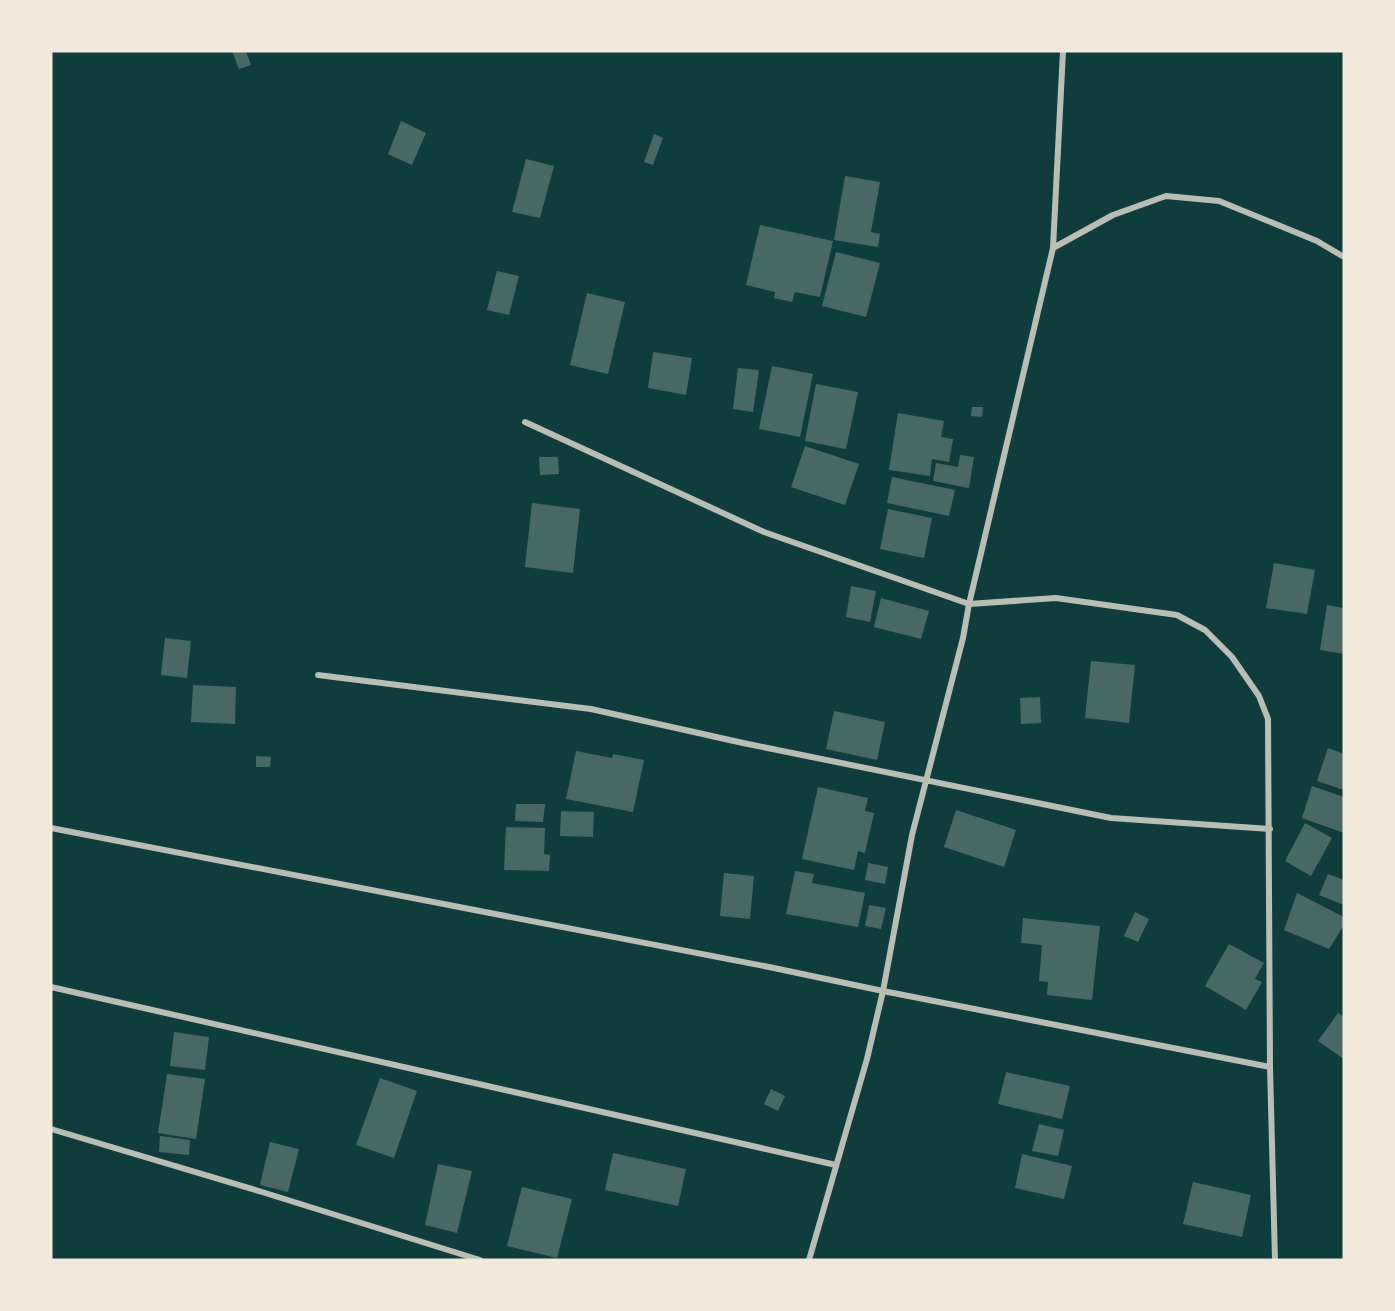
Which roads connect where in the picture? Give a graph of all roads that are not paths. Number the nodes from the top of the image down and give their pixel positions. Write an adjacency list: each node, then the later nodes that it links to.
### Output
1 (1063, 51): 2 (street)
2 (1053, 248): 3 (street); 5 (street)
3 (1344, 257)
4 (525, 422): 5 (street)
5 (969, 604): 7 (street); 9 (street)
6 (318, 675): 7 (street)
7 (927, 780): 9 (street); 11 (street)
8 (51, 828): 11 (street)
9 (1270, 829): 12 (street)
10 (51, 987): 14 (street)
11 (883, 992): 12 (street); 14 (street)
12 (1270, 1066): 17 (street)
13 (51, 1129): 15 (street)
14 (837, 1165): 16 (street)
15 (480, 1260)
16 (809, 1260)
17 (1275, 1260)

